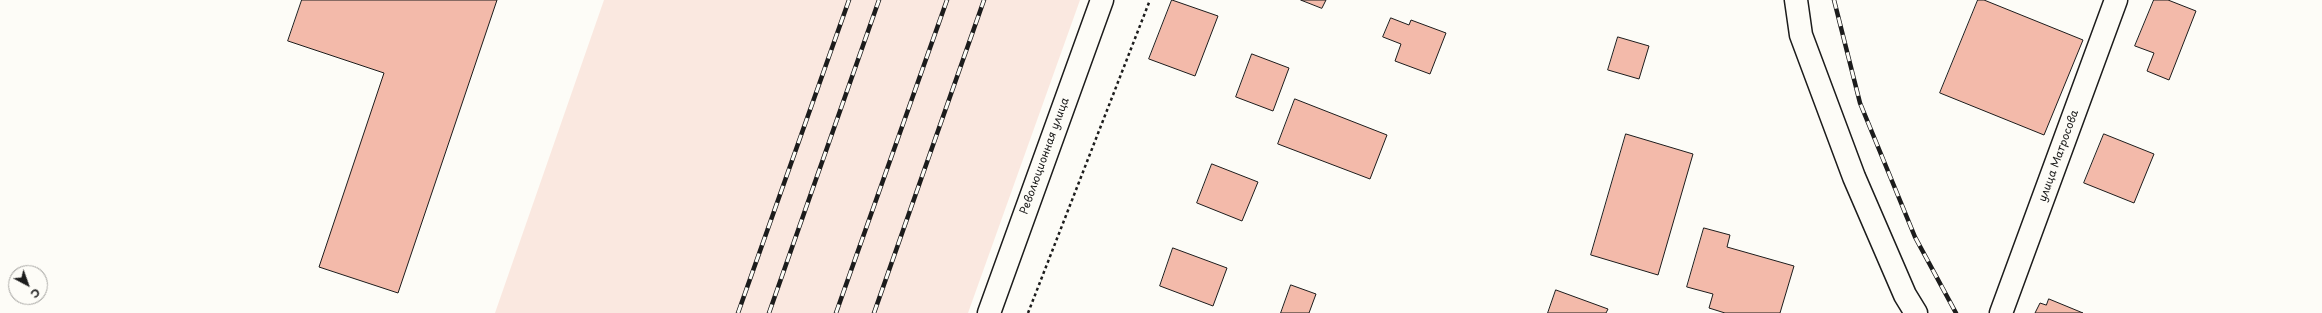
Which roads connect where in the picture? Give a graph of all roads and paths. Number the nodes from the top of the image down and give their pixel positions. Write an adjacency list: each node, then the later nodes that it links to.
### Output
1 (1102, 0): 5 (street, Революционная улица)
2 (1150, 0): 6 (path)
3 (1796, 0): 7 (street)
4 (2116, 0): 8 (street, улица Матросова)
5 (989, 313)
6 (1028, 313)
7 (1916, 313)
8 (2001, 313)

